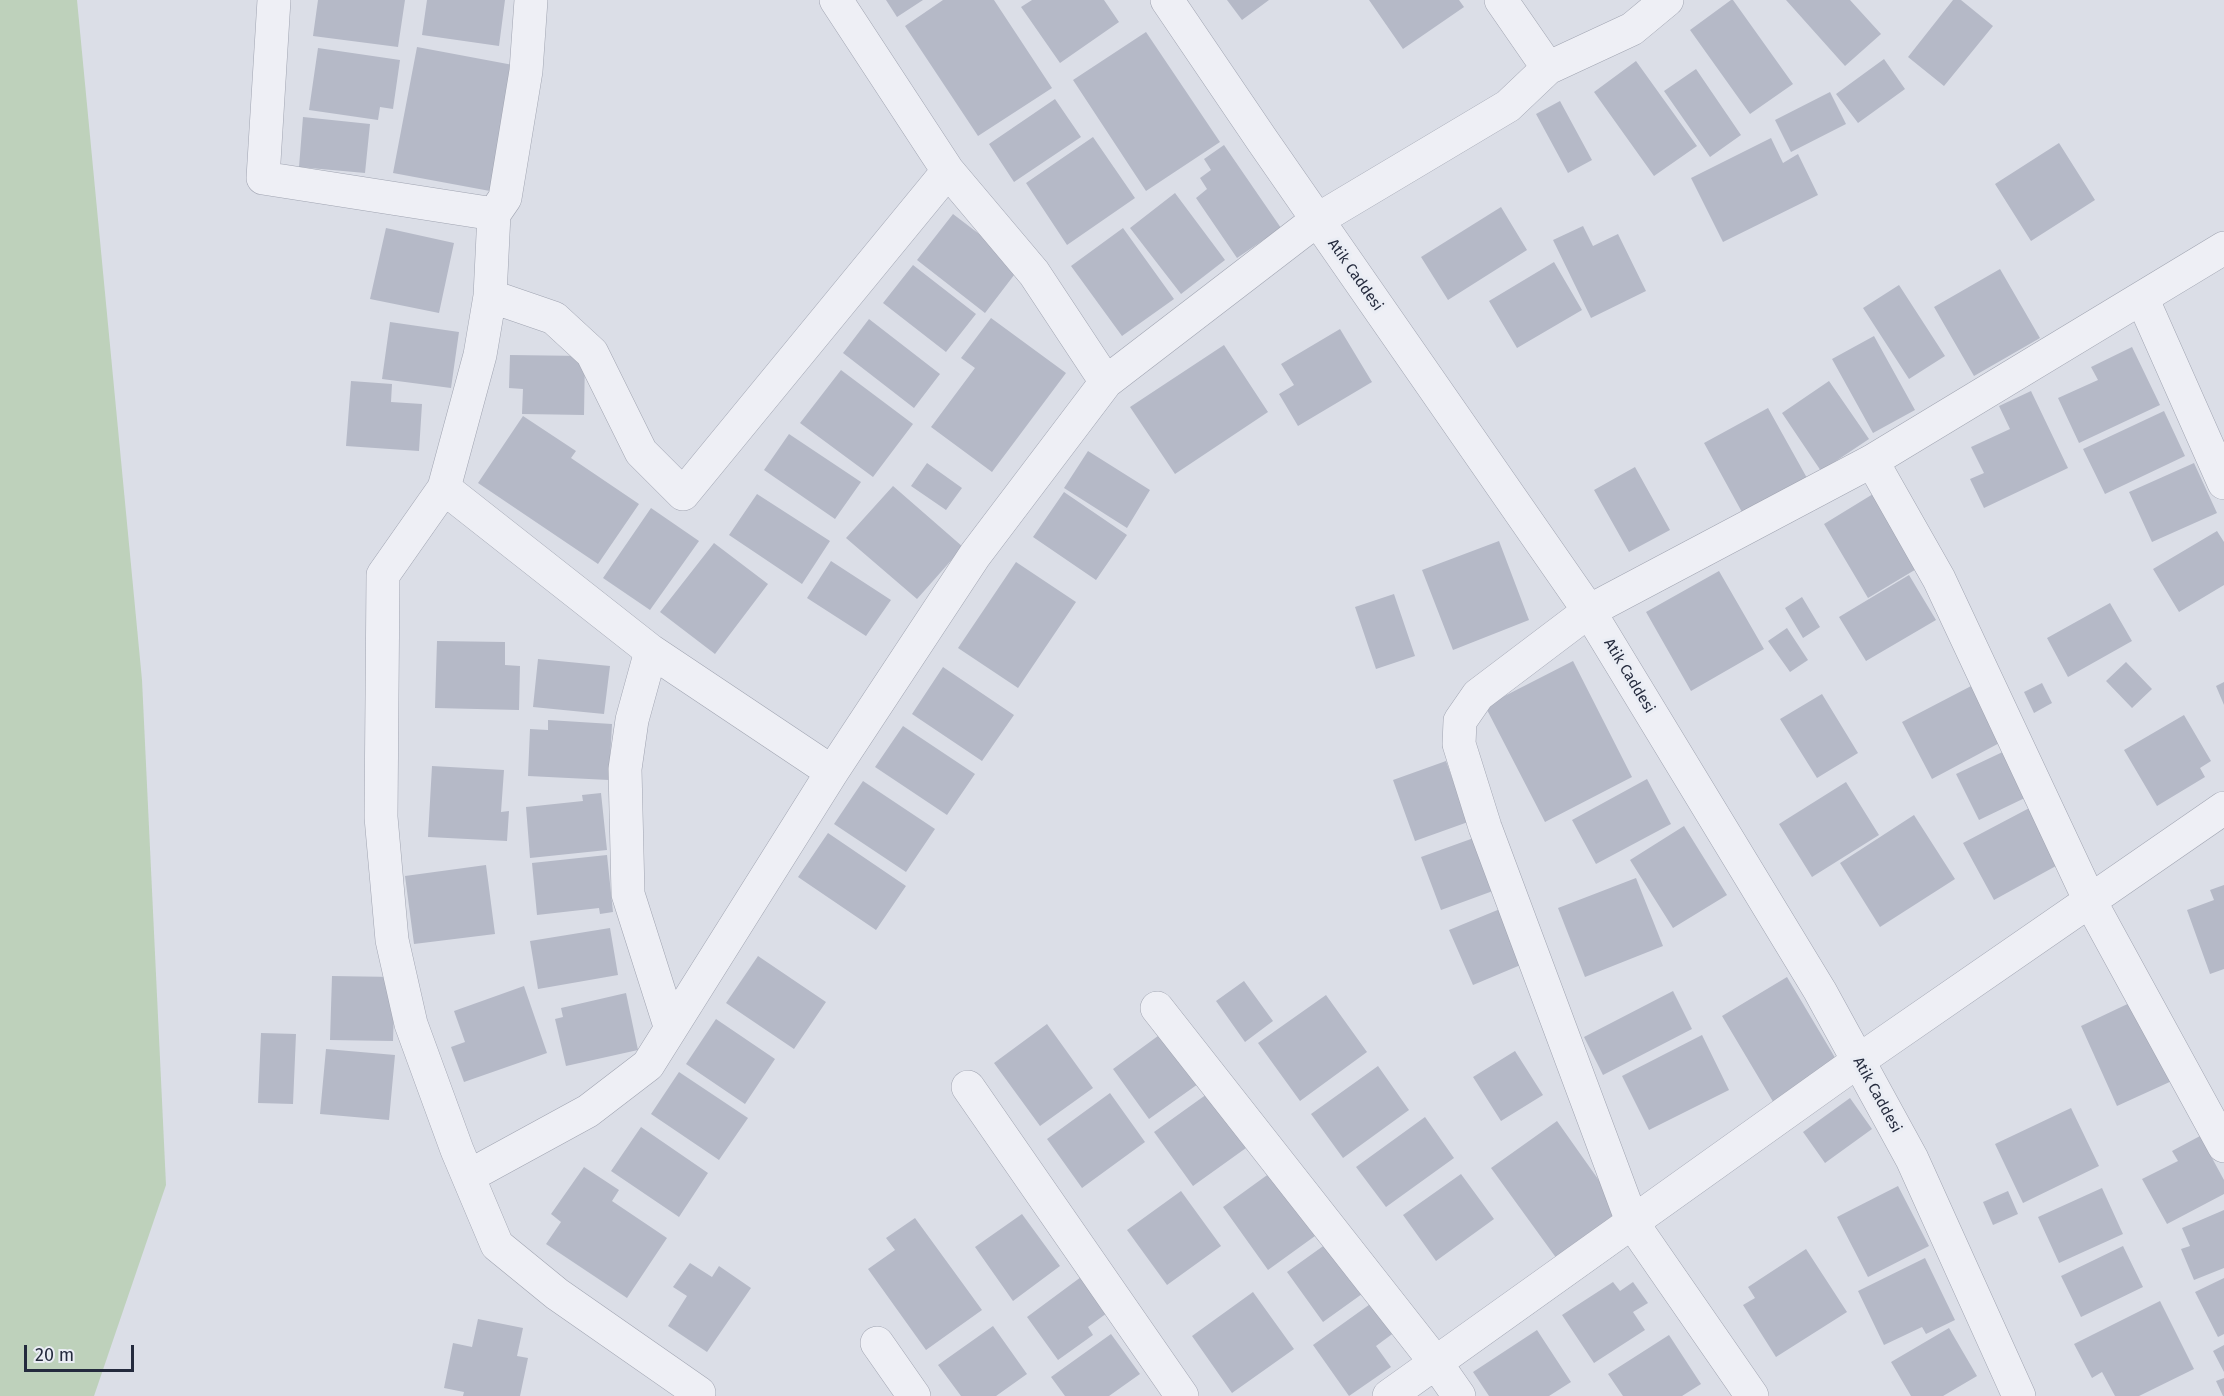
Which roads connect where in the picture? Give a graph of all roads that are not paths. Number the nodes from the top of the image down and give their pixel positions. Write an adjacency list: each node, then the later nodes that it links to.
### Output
1 (274, 0): 9 (street)
2 (531, 0): 9 (street)
3 (836, 0): 8 (street)
4 (1167, 0): 10 (street, Atik Caddesi)
5 (1501, 0): 7 (street)
6 (1667, 0): 7 (street)
7 (1548, 68): 10 (street)
8 (948, 171): 12 (street); 14 (street)
9 (494, 214): 12 (street)
10 (1317, 220): 14 (street); 18 (street, Atik Caddesi)
11 (2224, 248): 13 (street)
12 (490, 296): 17 (street)
13 (2142, 298): 15 (street); 16 (street)
14 (1106, 382): 20 (street)
15 (1872, 461): 18 (street); 22 (street)
16 (2224, 483)
17 (444, 488): 19 (street); 28 (street)
18 (1589, 611): 25 (street, Atik Caddesi); 29 (street)
19 (651, 651): 20 (street); 24 (street)
20 (832, 772): 24 (street)
21 (2224, 808): 22 (street)
22 (2090, 901): 25 (street); 27 (street)
23 (1157, 1008): 31 (street)
24 (670, 1026): 28 (street)
25 (1858, 1061): 29 (street); 38 (street, Atik Caddesi)
26 (968, 1087): 34 (street)
27 (2224, 1146)
28 (469, 1176): 32 (street)
29 (1632, 1224): 31 (street); 37 (street)
30 (877, 1343): 33 (street)
31 (1436, 1363): 35 (street); 36 (street)
32 (699, 1393)
33 (914, 1396)
34 (1182, 1396)
35 (1389, 1396)
36 (1460, 1396)
37 (1752, 1396)
38 (2019, 1396)

